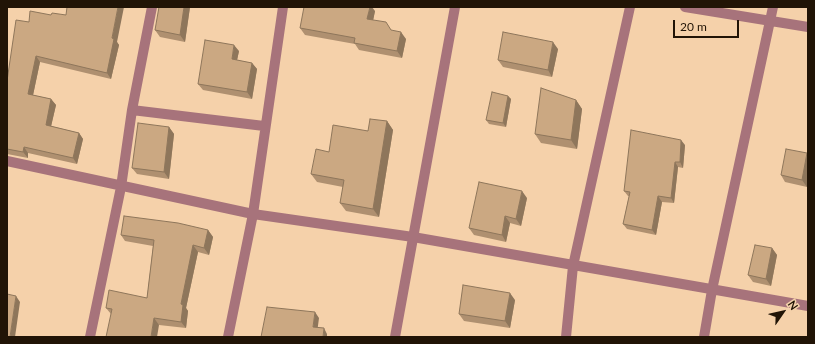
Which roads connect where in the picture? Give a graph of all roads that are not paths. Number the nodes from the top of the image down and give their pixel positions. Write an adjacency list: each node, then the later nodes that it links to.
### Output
1 (152, 7): 9 (street)
2 (283, 7): 10 (street)
3 (455, 7): 14 (street)
4 (630, 7): 15 (street)
5 (685, 7): 7 (street)
6 (773, 7): 7 (street)
7 (769, 20): 8 (street); 16 (street)
8 (808, 27)
9 (132, 110): 10 (street); 12 (street)
10 (264, 126): 13 (street)
11 (7, 161): 12 (street)
12 (121, 187): 13 (street); 18 (street)
13 (253, 214): 14 (street); 19 (street)
14 (413, 238): 15 (street); 20 (street)
15 (573, 266): 16 (street); 21 (street)
16 (712, 290): 17 (street); 22 (street)
17 (808, 306)
18 (90, 337)
19 (228, 337)
20 (395, 337)
21 (566, 337)
22 (704, 337)

